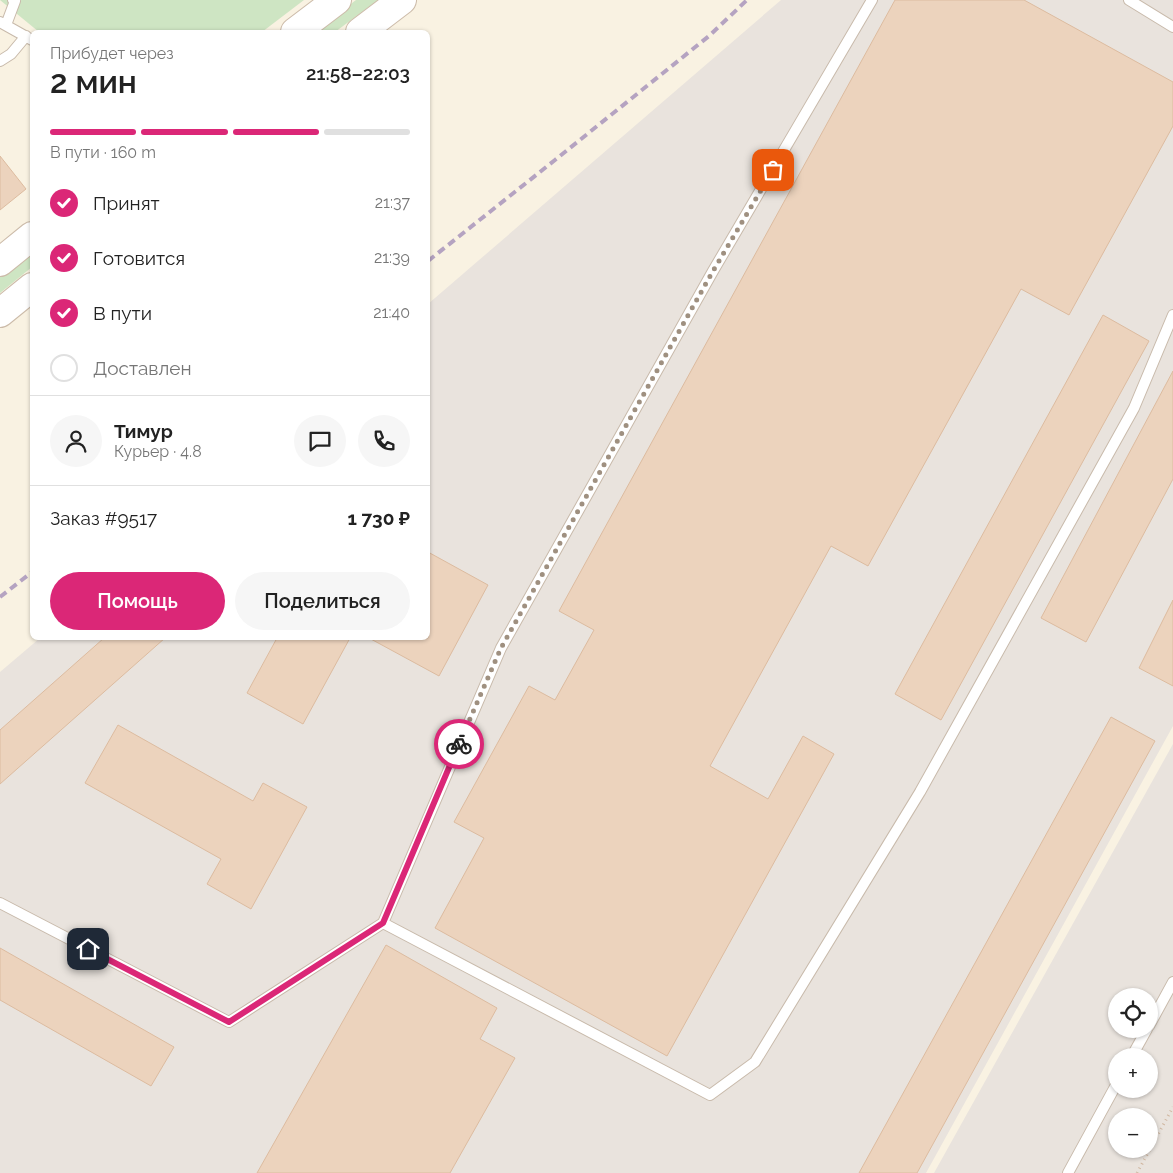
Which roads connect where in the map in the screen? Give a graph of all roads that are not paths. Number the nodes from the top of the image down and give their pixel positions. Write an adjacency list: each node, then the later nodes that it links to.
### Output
1 (14, 0): 6 (lane)
2 (337, 0): 8 (main road)
3 (402, 0): 9 (main road)
4 (872, 0): 18 (lane)
5 (1129, 0): 7 (lane)
6 (3, 24): 10 (lane)
7 (1173, 27)
8 (298, 30)
9 (363, 30)
10 (29, 38): 11 (lane)
11 (0, 61)
12 (30, 238): 13 (main road)
13 (0, 262)
14 (30, 289): 15 (main road)
15 (0, 313)
16 (1173, 315): 18 (lane)
17 (0, 903): 18 (lane)
18 (383, 923)
19 (1173, 982): 20 (lane)
20 (1158, 1009)
21 (1109, 1098): 22 (lane)
22 (1068, 1173)

